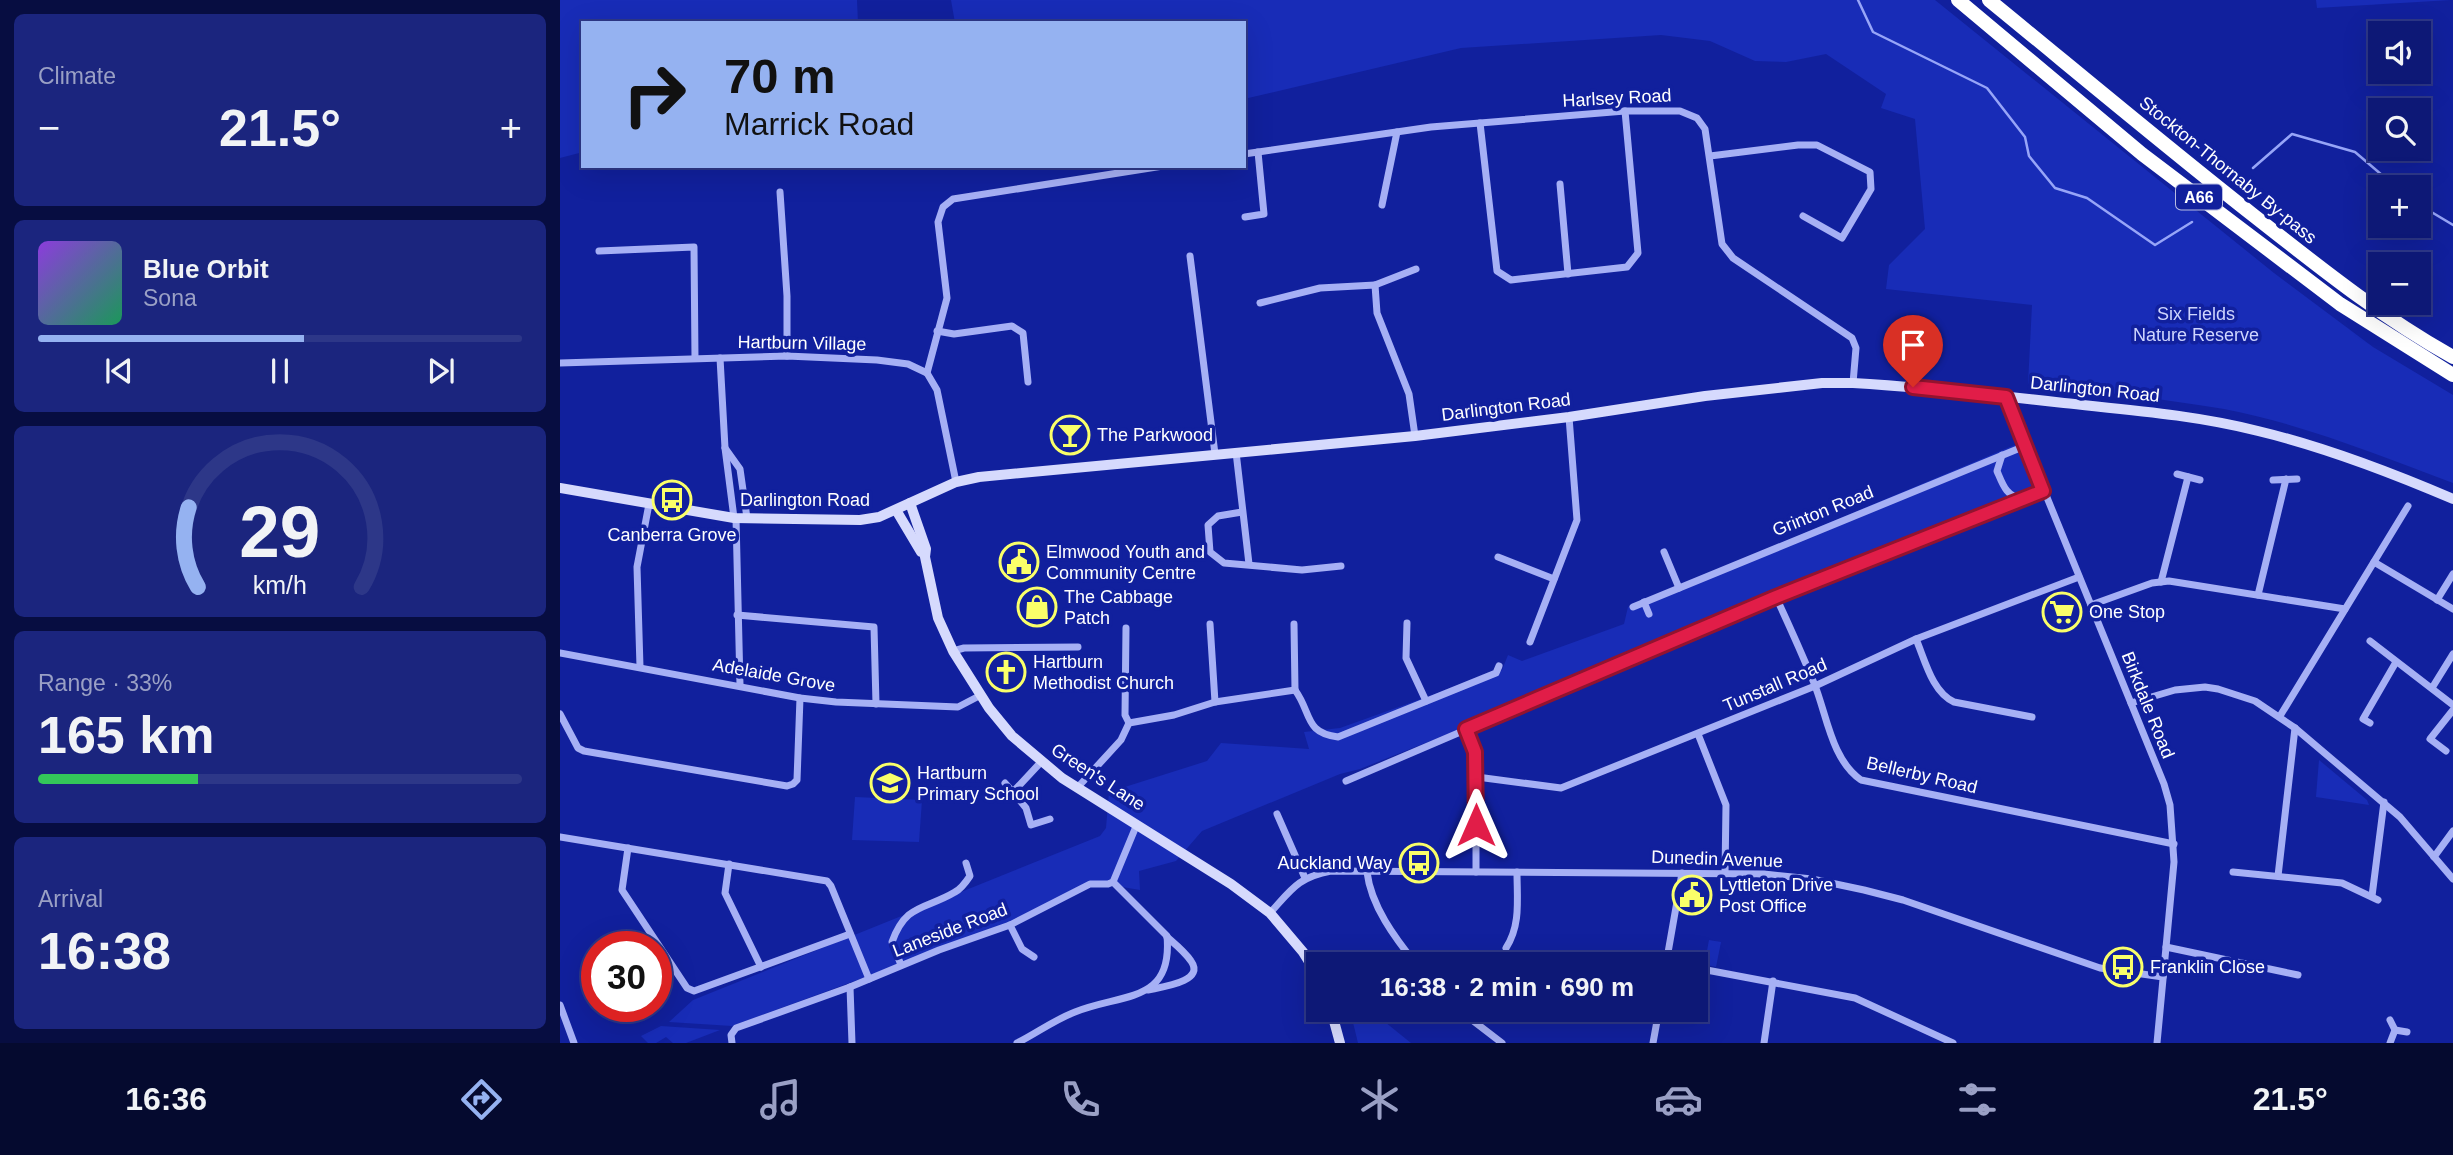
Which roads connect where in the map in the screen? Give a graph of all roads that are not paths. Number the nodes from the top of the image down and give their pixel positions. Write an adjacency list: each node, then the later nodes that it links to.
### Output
1 (1958, 0): 28 (highway, Stockton-Thornaby By-pass / A66)
2 (1989, 0): 23 (highway, Stockton-Thornaby By-pass / A66)
3 (1625, 111): 4 (street, Harlsey Road); 8 (street, Harlsey Road); 18 (street)
4 (1480, 123): 5 (street, Harlsey Road); 18 (street)
5 (1397, 132): 6 (street, Harlsey Road); 12 (street)
6 (1258, 152): 7 (street, Harlsey Road); 14 (street)
7 (1246, 154)
8 (1710, 156): 13 (street); 30 (street, Harlsey Road)
9 (1150, 168): 21 (street)
10 (1560, 184): 18 (street)
11 (780, 192): 22 (street)
12 (1382, 205)
13 (1803, 216)
14 (1245, 217)
15 (599, 251): 24 (street)
16 (1190, 256): 37 (street)
17 (1416, 269): 19 (street)
18 (1568, 274)
19 (1375, 285): 20 (street); 33 (street)
20 (1260, 303)
21 (937, 331): 27 (street); 29 (street)
22 (787, 356): 25 (street, Hartburn Village); 27 (street, Hartburn Village)
23 (2453, 357)
24 (695, 358): 25 (street, Hartburn Village); 26 (street, Hartburn Village)
25 (720, 358): 35 (street)
26 (560, 363)
27 (927, 373): 47 (street)
28 (2453, 375)
29 (1028, 382)
30 (1853, 383): 31 (street, Darlington Road); 32 (street, Darlington Road)
31 (2006, 397): 34 (street, Birkdale Road); 52 (street, Darlington Road)
32 (1569, 417): 33 (street, Darlington Road); 68 (street)
33 (1415, 436): 36 (street, Darlington Road)
34 (2025, 446): 38 (street, Grinton Road); 50 (street, Birkdale Road)
35 (725, 448): 39 (street); 40 (street)
36 (1236, 452): 37 (street, Darlington Road); 58 (street)
37 (1215, 454): 47 (street, Darlington Road)
38 (2003, 454): 53 (street); 70 (street, Grinton Road)
39 (735, 460): 40 (street); 49 (street)
40 (728, 465): 51 (street)
41 (2177, 474): 42 (street)
42 (2188, 477): 44 (street); 69 (street)
43 (2297, 479): 46 (street)
44 (2200, 480)
45 (2273, 480): 46 (street)
46 (2286, 480): 71 (street)
47 (956, 482): 55 (street, Darlington Road)
48 (560, 488): 54 (street, Darlington Road)
49 (743, 491): 51 (street); 59 (street)
50 (2043, 491): 53 (street); 67 (street, Birkdale Road)
51 (731, 492): 59 (street)
52 (2453, 499)
53 (2022, 500): 72 (street)
54 (649, 503): 59 (street, Darlington Road); 94 (street)
55 (910, 503): 57 (street, Darlington Road); 61 (street, Green's Lane)
56 (2397, 506): 63 (street)
57 (896, 510): 59 (street, Darlington Road); 61 (street, Green's Lane)
58 (1242, 512): 64 (street); 64 (street)
59 (739, 518): 80 (street)
60 (1664, 552): 70 (street)
61 (925, 557): 89 (street, Green's Lane)
62 (1498, 557): 68 (street)
63 (2374, 562): 73 (street); 77 (street)
64 (1249, 564): 65 (street)
65 (1341, 566)
66 (2453, 574): 73 (street)
67 (2079, 577): 75 (street, Birkdale Road); 85 (street, Tunstall Road)
68 (1554, 579): 87 (street)
69 (2161, 582): 71 (street); 75 (street)
70 (1679, 588): 74 (street, Grinton Road)
71 (2259, 595): 77 (street)
72 (1776, 597): 96 (street, Bellerby Road); 113 (street)
73 (2437, 600): 78 (street)
74 (1644, 602): 76 (street, Grinton Road); 79 (street)
75 (2091, 605): 104 (street, Birkdale Road)
76 (1633, 607)
77 (2345, 609): 108 (street)
78 (2453, 610)
79 (1649, 614)
80 (737, 615): 95 (street); 103 (street)
81 (1407, 623): 101 (street)
82 (1210, 624): 102 (street)
83 (1294, 624): 98 (street)
84 (1126, 628): 110 (street)
85 (1916, 639): 96 (street, Tunstall Road); 109 (street)
86 (2370, 641): 92 (street)
87 (1530, 642)
88 (1078, 647): 89 (street)
89 (953, 651): 99 (street, Green's Lane)
90 (560, 653): 94 (street, Adelaide Grove)
91 (2453, 654): 97 (street)
92 (2396, 662): 97 (street); 111 (street)
93 (1499, 666): 101 (street)
94 (640, 667): 95 (street, Adelaide Grove)
95 (740, 685): 100 (street, Adelaide Grove)
96 (1815, 686): 114 (street, Tunstall Road); 128 (street, Bellerby Road)
97 (2431, 688): 105 (street)
98 (1296, 690): 101 (street); 102 (street)
99 (981, 695): 103 (street, Adelaide Grove); 116 (street, Green's Lane)
100 (800, 698): 103 (street, Adelaide Grove); 107 (street)
101 (1426, 701)
102 (1214, 702): 110 (street)
103 (876, 704)
104 (2131, 704): 108 (street); 128 (street, Birkdale Road)
105 (2453, 705)
106 (2453, 710): 115 (street)
107 (560, 714)
108 (2280, 716): 112 (street)
109 (2032, 717)
110 (1129, 723): 120 (street)
111 (2370, 723)
112 (2295, 728): 122 (street); 140 (street)
113 (1466, 729): 117 (street); 118 (street)
114 (1698, 734): 118 (street, Tunstall Road); 138 (street)
115 (2446, 751)
116 (1041, 762): 120 (street, Green's Lane); 121 (street)
117 (1349, 777)
118 (1476, 777): 134 (street)
119 (1005, 783): 121 (street)
120 (1078, 787): 125 (street, Green's Lane)
121 (1013, 792): 124 (street)
122 (2384, 802): 130 (street); 140 (street)
123 (1277, 814): 141 (street)
124 (1050, 818)
125 (1137, 824): 144 (street); 145 (street, Green's Lane)
126 (2453, 831): 130 (street)
127 (560, 837): 129 (street)
128 (2174, 844): 149 (street, Birkdale Road)
129 (628, 848): 132 (street); 156 (street)
130 (2434, 857): 142 (street)
131 (966, 863): 139 (street)
132 (729, 864): 147 (street); 156 (street)
133 (1367, 872): 134 (street, Dunedin Avenue); 141 (street, Dunedin Avenue); 151 (street)
134 (1476, 872): 135 (street, Dunedin Avenue)
135 (1517, 872): 137 (street, Dunedin Avenue); 150 (street)
136 (2233, 872): 140 (street)
137 (1682, 873): 138 (street, Dunedin Avenue); 152 (street)
138 (1726, 873): 159 (street, Dunedin Avenue)
139 (970, 876): 143 (street); 155 (street)
140 (2278, 876)
141 (1305, 878): 145 (street)
142 (2453, 879)
143 (980, 880)
144 (1113, 882): 146 (street, Laneside Road); 148 (street)
145 (1270, 913): 154 (street, Green's Lane)
146 (1010, 925): 153 (street); 155 (street, Laneside Road)
147 (850, 934): 156 (street); 160 (street)
148 (1167, 936): 163 (street); 163 (street)
149 (2166, 947): 158 (street); 159 (street, Birkdale Road)
150 (1506, 948)
151 (1407, 952)
152 (1668, 952)
153 (1034, 957)
154 (1306, 957)
155 (901, 965): 160 (street, Laneside Road)
156 (761, 967)
157 (1708, 970): 161 (street)
158 (2298, 975)
159 (2164, 977): 180 (street, Birkdale Road)
160 (869, 979): 162 (street, Laneside Road)
161 (1773, 981): 178 (street); 179 (street)
162 (850, 987): 172 (street, Laneside Road); 173 (street)
163 (1147, 990): 174 (street)
164 (560, 1005): 171 (street)
165 (2390, 1020): 169 (street)
166 (1334, 1022): 175 (street)
167 (1475, 1022): 176 (street)
168 (1656, 1022): 177 (street)
169 (2395, 1030): 170 (street); 181 (street)
170 (2407, 1032)
171 (574, 1043)
172 (732, 1043)
173 (852, 1043)
174 (1017, 1043)
175 (1340, 1043)
176 (1502, 1043)
177 (1653, 1043)
178 (1765, 1043)
179 (1953, 1043)
180 (2157, 1043)
181 (2390, 1043)

